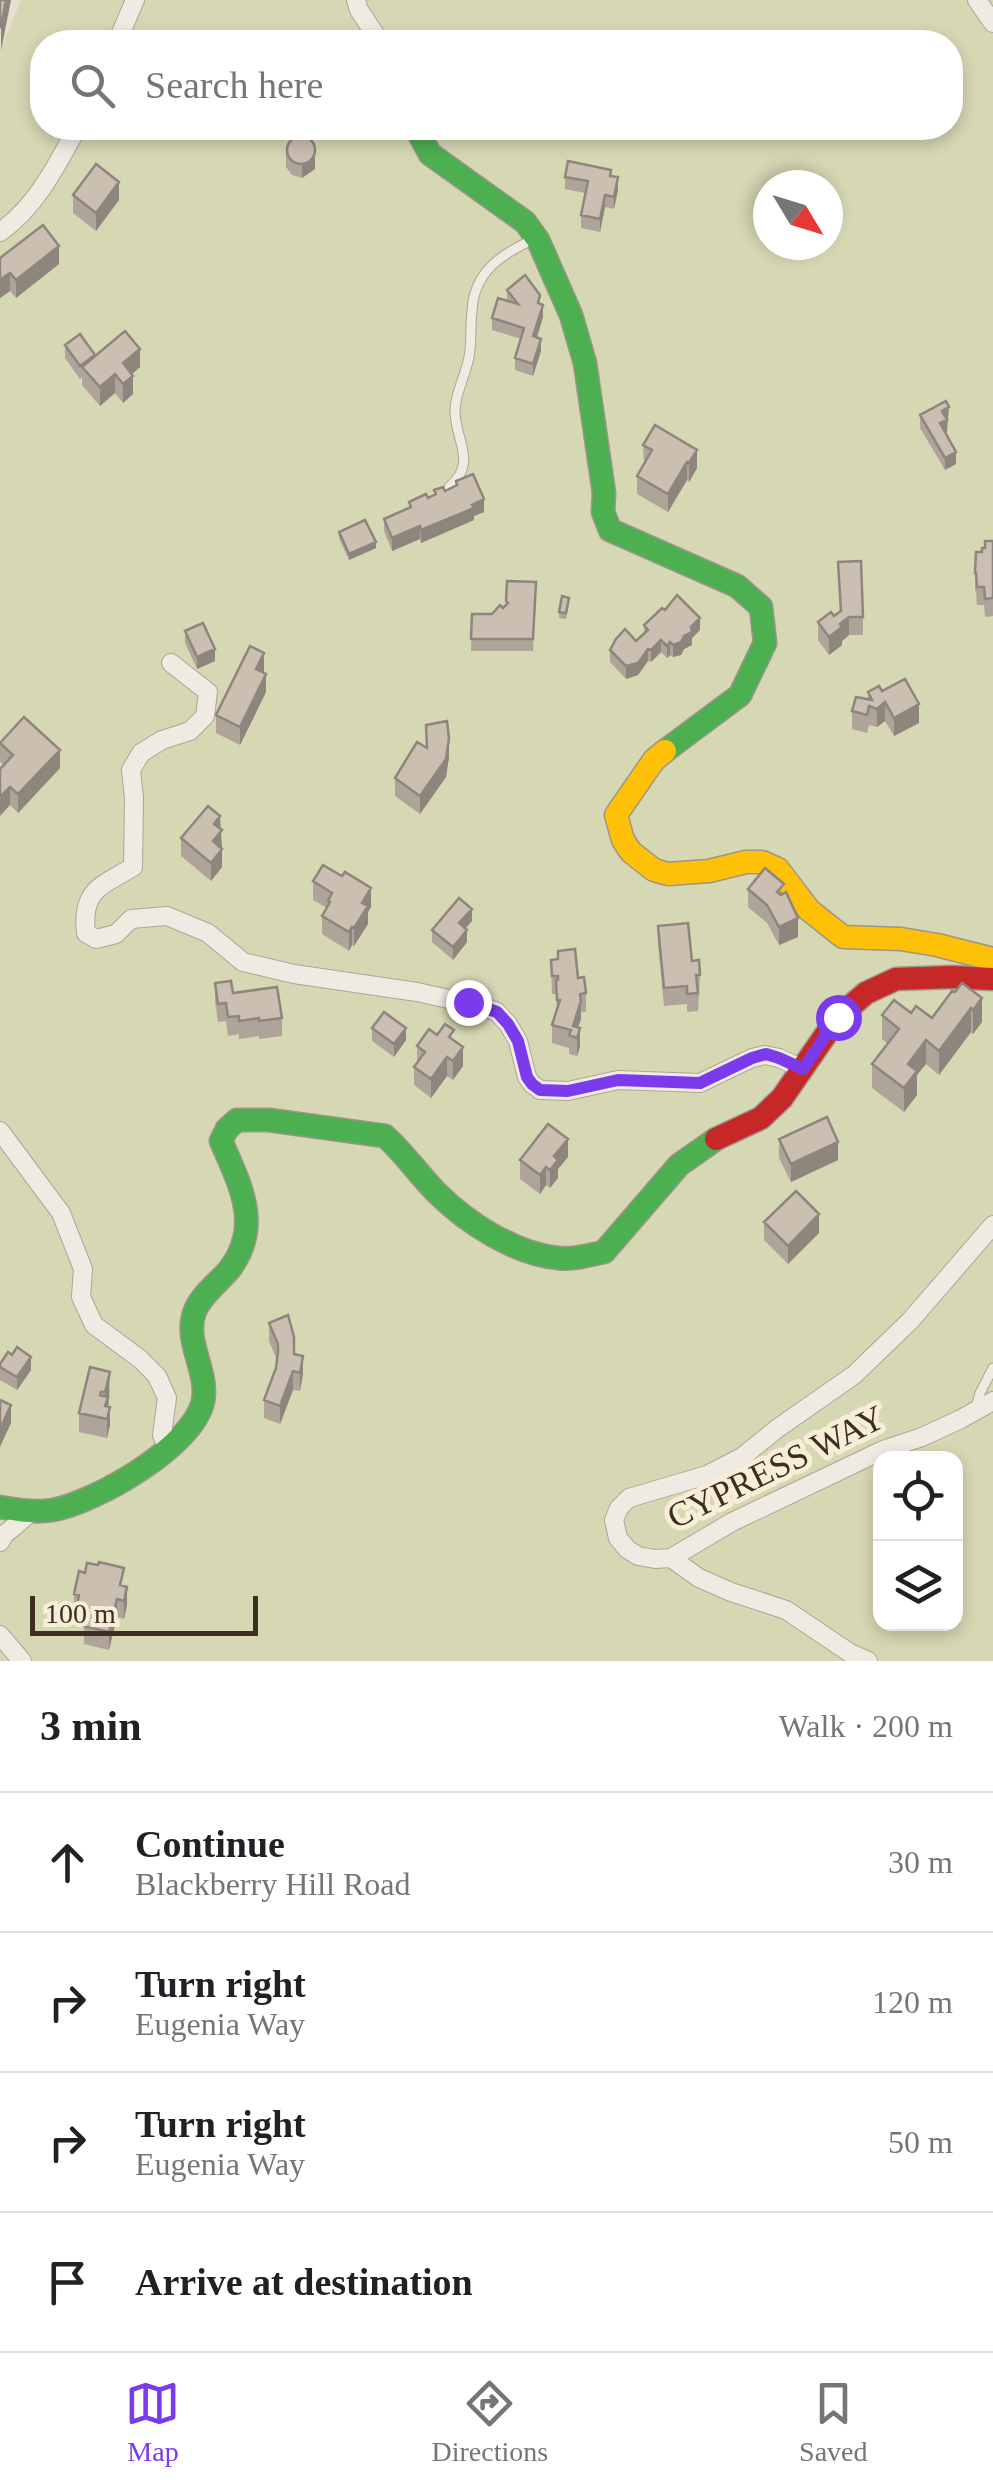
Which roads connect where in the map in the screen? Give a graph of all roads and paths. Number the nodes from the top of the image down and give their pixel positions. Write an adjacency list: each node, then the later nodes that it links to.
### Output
1 (135, 0): 5 (street)
2 (356, 0): 6 (street)
3 (977, 0): 4 (street)
4 (993, 23)
5 (122, 30)
6 (372, 30)
7 (71, 140): 9 (street)
8 (422, 140): 10 (street)
9 (0, 232)
10 (536, 238): 11 (lane); 13 (street)
11 (450, 488)
12 (171, 663): 15 (street)
13 (993, 959)
14 (993, 979): 15 (street)
15 (803, 1069): 21 (street)
16 (0, 1131): 21 (street)
17 (993, 1225): 25 (street, CYPRESS WAY)
18 (993, 1368): 20 (lane)
19 (993, 1401): 20 (street, CYPRESS WAY)
20 (976, 1411): 25 (street, CYPRESS WAY)
21 (168, 1449): 23 (street)
22 (0, 1508): 23 (street)
23 (30, 1513): 24 (street)
24 (0, 1542)
25 (671, 1558): 28 (street)
26 (0, 1635): 27 (street)
27 (22, 1661)
28 (868, 1661)

